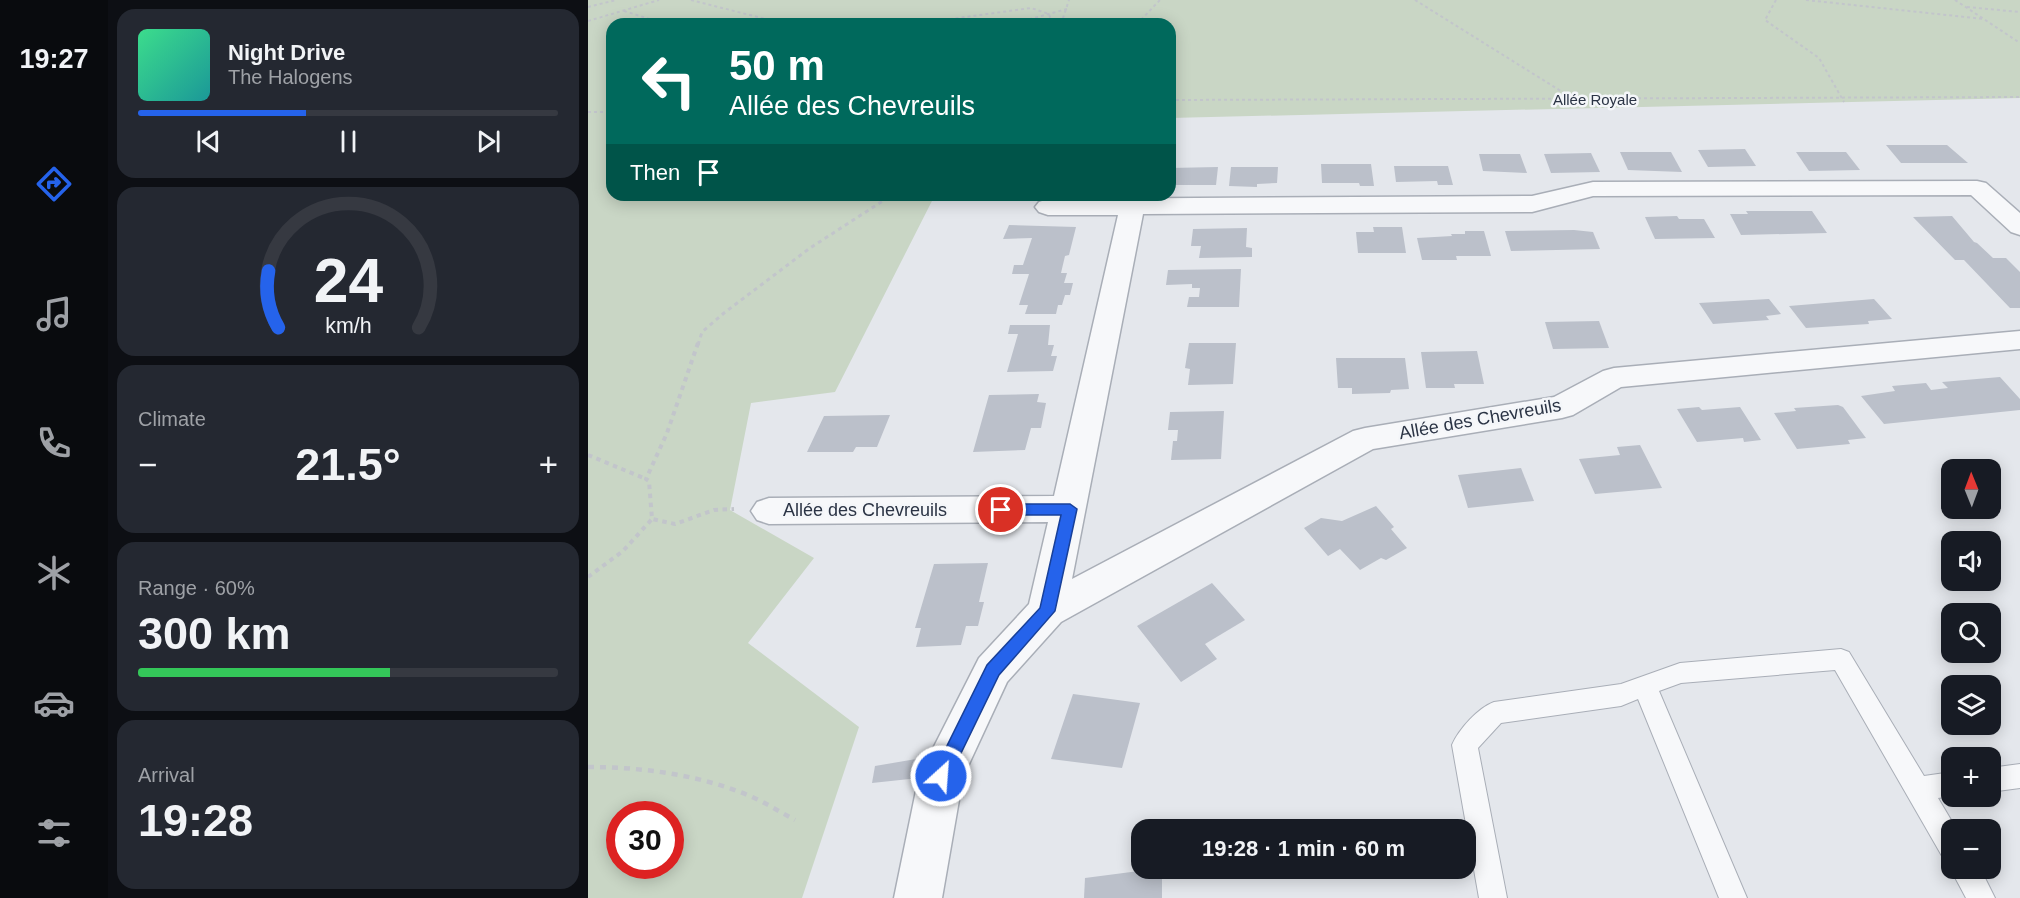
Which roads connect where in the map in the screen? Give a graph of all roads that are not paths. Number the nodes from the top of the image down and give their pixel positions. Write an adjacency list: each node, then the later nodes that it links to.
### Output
1 (1048, 207): 2 (street)
2 (1132, 207): 3 (street); 5 (street, Allée des Chevreuils)
3 (2020, 227)
4 (2020, 340): 7 (street, Allée des Chevreuils)
5 (1070, 509): 6 (street, Allée des Chevreuils); 7 (street, Allée des Chevreuils)
6 (771, 511)
7 (1047, 611): 15 (street, Allée des Chevreuils)
8 (1645, 686): 12 (lane); 16 (lane); 17 (lane)
9 (2020, 776): 10 (lane)
10 (2001, 779)
11 (1941, 786): 12 (lane)
12 (1917, 789): 13 (lane)
13 (1941, 829)
14 (1970, 879): 18 (lane)
15 (918, 898)
16 (1493, 898)
17 (1732, 898)
18 (1981, 898)

